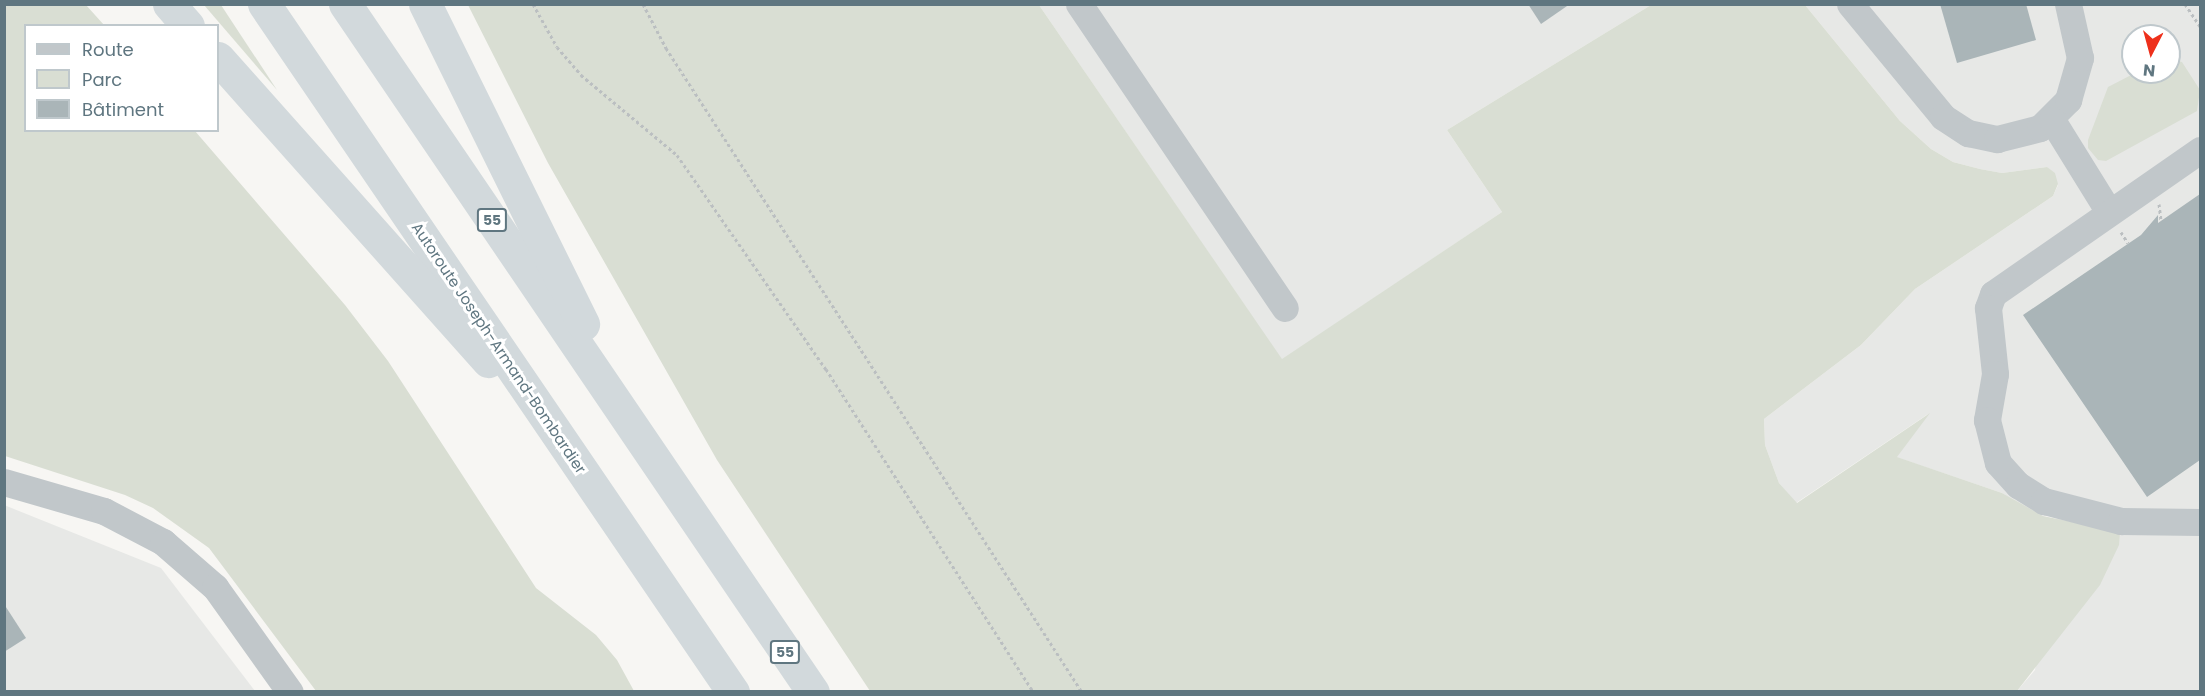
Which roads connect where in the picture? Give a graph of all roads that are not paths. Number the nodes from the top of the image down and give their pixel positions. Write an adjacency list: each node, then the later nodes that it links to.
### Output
1 (169, 4): 8 (highway)
2 (264, 4): 14 (highway, Autoroute Joseph-Armand-Bombardier)
3 (345, 4): 15 (highway, 55)
4 (425, 4): 15 (highway)
5 (1079, 4): 13 (street)
6 (1850, 4): 10 (street)
7 (2068, 4): 10 (street)
8 (186, 24)
9 (219, 59): 14 (highway)
10 (2052, 120): 12 (street)
11 (2200, 150): 12 (street)
12 (2109, 212): 17 (street)
13 (1285, 308)
14 (556, 432): 19 (highway, Autoroute Joseph-Armand-Bombardier)
15 (639, 436): 20 (highway, 55)
16 (4, 482): 18 (street)
17 (2200, 522)
18 (290, 692)
19 (733, 692)
20 (813, 692)

